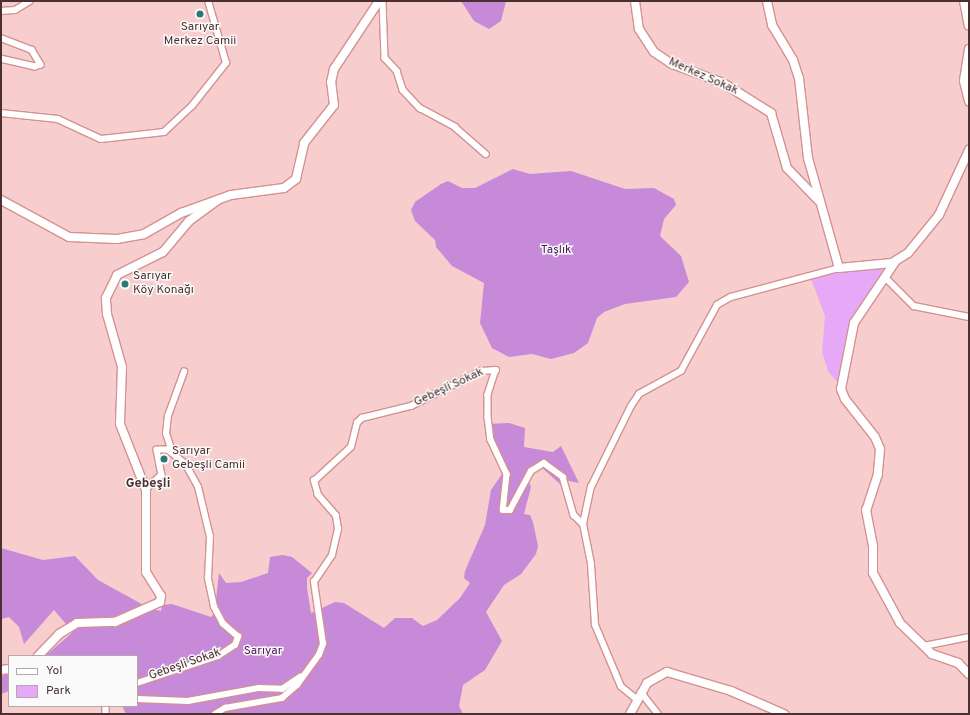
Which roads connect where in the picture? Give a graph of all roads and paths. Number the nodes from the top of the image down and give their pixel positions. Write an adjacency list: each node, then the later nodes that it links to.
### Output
1 (30, 1): 8 (street)
2 (208, 1): 14 (street)
3 (379, 1): 18 (street)
4 (383, 1): 16 (street)
5 (635, 1): 19 (street, Merkez Sokak)
6 (767, 1): 19 (street)
7 (964, 1): 9 (street)
8 (1, 11)
9 (969, 26)
10 (1, 38): 12 (street)
11 (969, 49): 13 (street)
12 (1, 60)
13 (969, 101)
14 (1, 113)
15 (969, 150): 20 (street)
16 (486, 154)
17 (1, 200): 18 (street)
18 (218, 200): 26 (street)
19 (820, 202): 21 (street)
20 (895, 262): 21 (street); 22 (street)
21 (839, 268): 27 (street)
22 (884, 278): 23 (street); 29 (street)
23 (969, 317)
24 (184, 372): 25 (street, Gebeşli Sokak)
25 (173, 454): 26 (street); 33 (street, Gebeşli Sokak)
26 (146, 490): 30 (street)
27 (583, 524): 31 (street, Gebeşli Sokak); 36 (street)
28 (969, 637): 29 (street)
29 (924, 646): 32 (street)
30 (39, 655)
31 (303, 674): 35 (street, Gebeşli Sokak); 37 (street, Gebeşli Sokak)
32 (969, 674)
33 (138, 682)
34 (641, 692): 36 (street); 39 (street); 40 (street)
35 (138, 699)
36 (636, 699): 38 (street)
37 (215, 714)
38 (630, 714)
39 (658, 714)
40 (784, 714)

